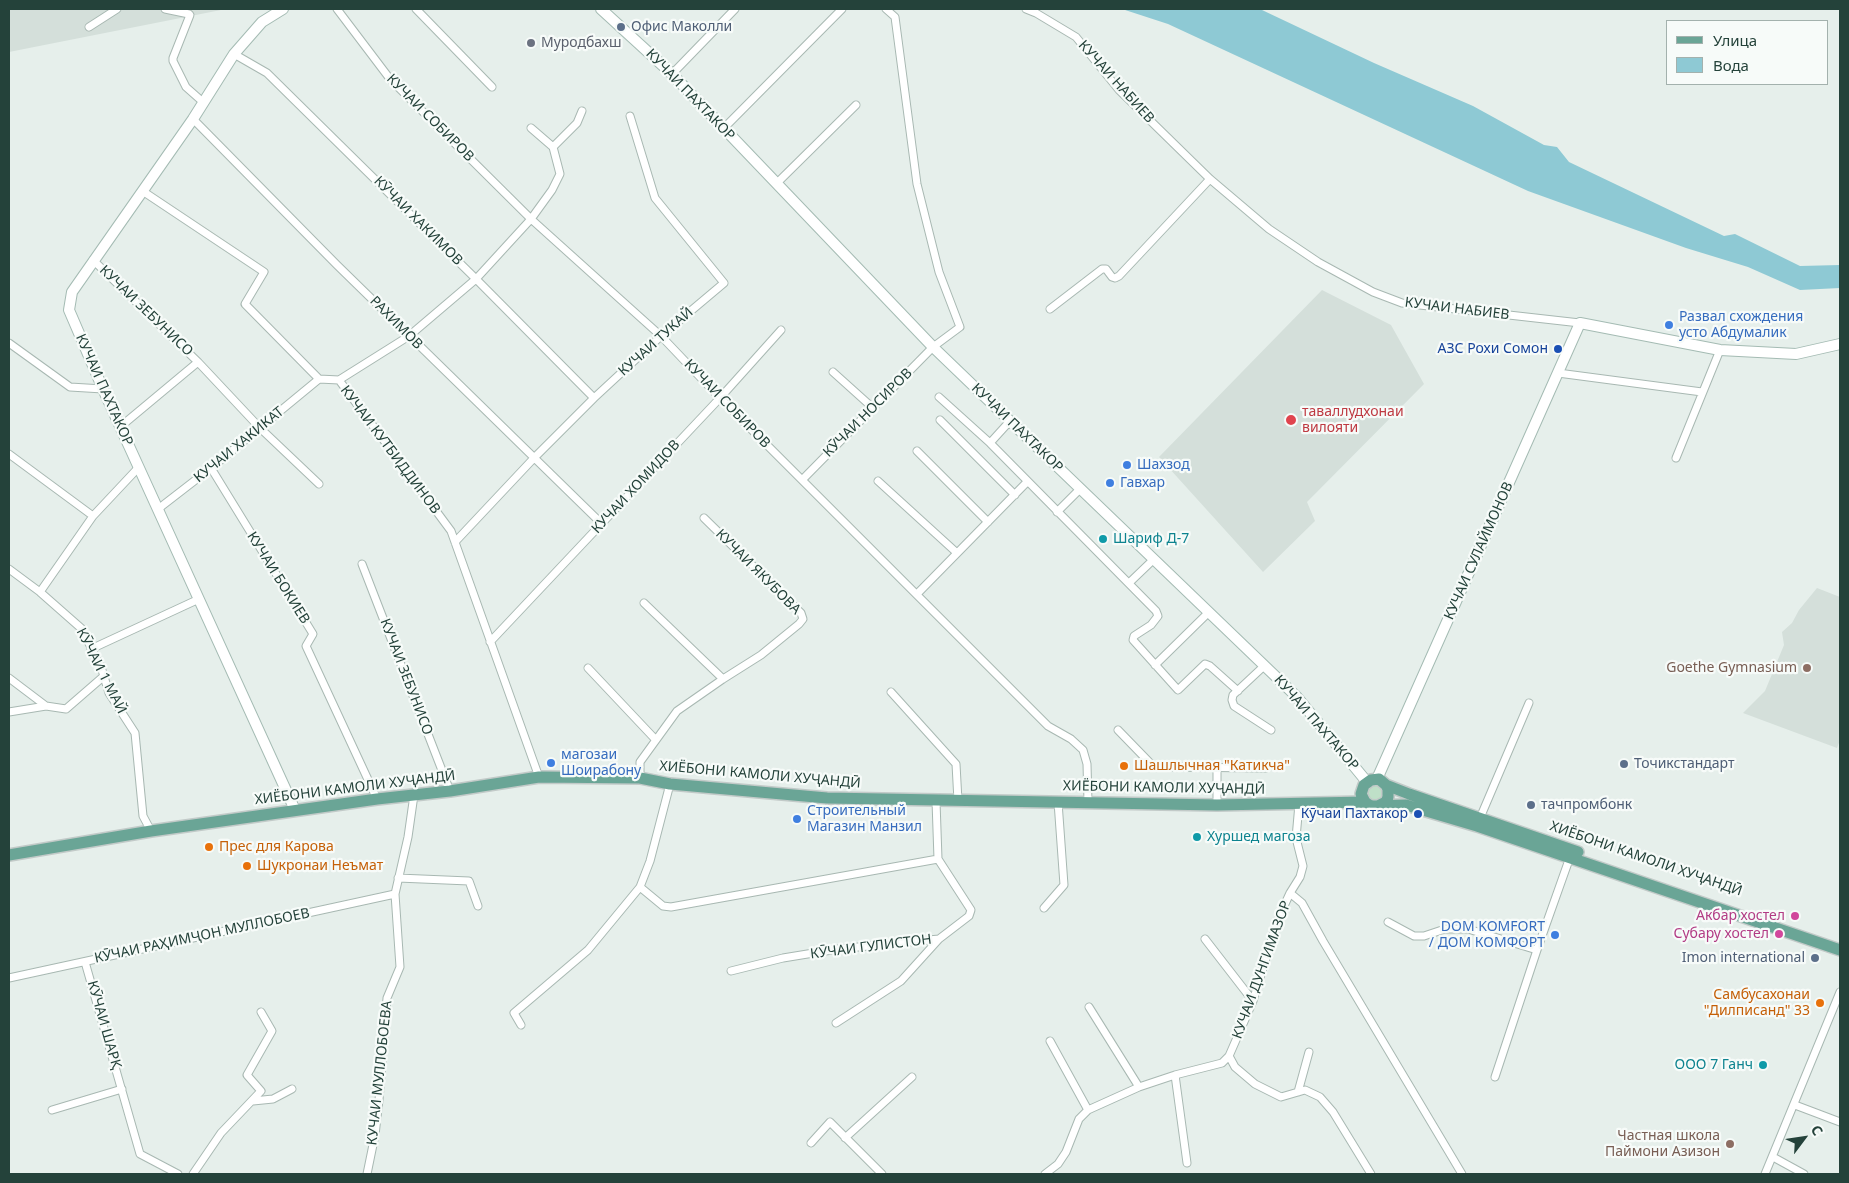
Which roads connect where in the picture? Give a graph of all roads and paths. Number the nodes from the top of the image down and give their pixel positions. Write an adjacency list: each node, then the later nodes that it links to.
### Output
1 (117, 9): 11 (street)
2 (165, 9): 15 (street)
3 (283, 9): 12 (main road, КУЧАИ ПАХТАКОР)
4 (337, 9): 26 (street, КУЧАИ СОБИРОВ)
5 (416, 9): 14 (street)
6 (601, 9): 13 (main road, КУЧАИ ПАХТАКОР)
7 (735, 9): 13 (street)
8 (842, 9): 21 (street)
9 (886, 9): 36 (street, КӮЧАИ НОСИРОВ)
10 (1026, 9): 23 (street, КУЧАИ НАБИЕВ)
11 (89, 27)
12 (234, 54): 15 (main road, КУЧАИ ПАХТАКОР); 28 (street, КӮЧАИ ХАКИМОВ)
13 (672, 74): 21 (main road, КУЧАИ ПАХТАКОР)
14 (492, 87)
15 (204, 103): 19 (main road, КУЧАИ ПАХТАКОР)
16 (856, 105): 24 (street)
17 (582, 111): 22 (street)
18 (630, 116): 33 (street, КУЧАИ ТУКАЙ)
19 (193, 119): 25 (main road, КУЧАИ ПАХТАКОР); 32 (street, РАХИМОВ)
20 (531, 128): 22 (street)
21 (723, 129): 24 (main road, КУЧАИ ПАХТАКОР)
22 (553, 147): 26 (street)
23 (1210, 179): 29 (street); 30 (street, КУЧАИ НАБИЕВ)
24 (776, 184): 36 (main road, КУЧАИ ПАХТАКОР)
25 (144, 192): 27 (main road, КУЧАИ ПАХТАКОР); 41 (street)
26 (531, 219): 28 (street); 33 (street, КУЧАИ СОБИРОВ)
27 (94, 260): 38 (street, КУЧАИ ЗЕБУНИСО); 43 (main road, КУЧАИ ПАХТАКОР)
28 (476, 279): 32 (street); 46 (street, КӮЧАИ ХАКИМОВ)
29 (1050, 309)
30 (1580, 323): 37 (main road, КУЧАИ НАБИЕВ); 40 (main road, КУЧАИ СУЛАЙМОНОВ)
31 (781, 330): 47 (street, КУЧАИ ХОМИДОВ)
32 (409, 336): 42 (street); 56 (street, РАХИМОВ)
33 (661, 336): 46 (street, КУЧАИ ТУКАЙ); 47 (street, КУЧАИ СОБИРОВ)
34 (9, 343): 43 (street)
35 (1840, 344): 37 (main road, КУЧАИ НАБИЕВ)
36 (933, 347): 48 (street, КӮЧАИ НОСИРОВ); 50 (main road, КУЧАИ ПАХТАКОР)
37 (1720, 350): 44 (street)
38 (198, 362): 51 (street, КУЧАИ ЗЕБУНИСО); 52 (street, КУЧАИ ЗЕБУНИСО)
39 (833, 372): 48 (street)
40 (1558, 373): 44 (street); 103 (main road, КУЧАИ СУЛАЙМОНОВ)
41 (318, 379): 42 (street, КУЧАИ КУТБИДДИНОВ); 52 (street, КУЧАИ ХАКИКАТ)
42 (339, 380): 72 (street, КУЧАИ КУТБИДДИНОВ)
43 (103, 389): 51 (main road, КУЧАИ ПАХТАКОР)
44 (1702, 392): 57 (street)
45 (939, 397): 53 (street)
46 (594, 398): 56 (street, КУЧАИ ТУКАЙ)
47 (720, 398): 60 (street, КУЧАИ СОБИРОВ); 71 (street, КУЧАИ ХОМИДОВ)
48 (873, 408): 60 (street, КӮЧАИ НОСИРОВ)
49 (940, 420): 65 (street)
50 (1010, 421): 53 (street); 64 (main road, КУЧАИ ПАХТАКОР)
51 (120, 427): 58 (main road, КУЧАИ ПАХТАКОР)
52 (260, 428): 59 (street, КУЧАИ ХАКИКАТ); 63 (street, КУЧАИ ЗЕБУНИСО)
53 (990, 443): 62 (street)
54 (917, 451): 70 (street)
55 (9, 454): 68 (street)
56 (534, 458): 71 (street, РАХИМОВ); 72 (street, КУЧАИ ТУКАЙ)
57 (1676, 458)
58 (139, 468): 66 (main road, КУЧАИ ПАХТАКОР); 68 (street)
59 (211, 468): 66 (street, КУЧАИ ХАКИКАТ); 107 (street, КУЧАИ БОКИЕВ)
60 (802, 480): 79 (street, КУЧАИ СОБИРОВ)
61 (878, 481): 73 (street)
62 (1027, 482): 65 (street); 67 (street)
63 (319, 484)
64 (1080, 489): 67 (street); 74 (main road, КУЧАИ ПАХТАКОР)
65 (1015, 495): 70 (street)
66 (158, 509): 80 (main road, КУЧАИ ПАХТАКОР)
67 (1057, 512): 77 (street)
68 (93, 516): 78 (street)
69 (704, 518): 90 (street, КУЧАИ ЯКУБОВА)
70 (988, 522): 73 (street)
71 (602, 524): 83 (street, КУЧАИ ХОМИДОВ)
72 (455, 542): 83 (street, КУЧАИ КУТБИДДИНОВ)
73 (957, 553): 79 (street)
74 (1154, 559): 77 (street); 82 (main road, КУЧАИ ПАХТАКОР)
75 (362, 564): 105 (street, КУЧАИ ЗЕБУНИСО)
76 (9, 569): 78 (street, КӮЧАИ 1 МАЙ)
77 (1130, 583): 85 (street)
78 (40, 592): 84 (street, КӮЧАИ 1 МАЙ)
79 (916, 594): 111 (street, КУЧАИ СОБИРОВ)
80 (199, 600): 84 (street); 117 (main road, КУЧАИ ПАХТАКОР)
81 (644, 603): 90 (street)
82 (1209, 612): 85 (street); 86 (main road, КУЧАИ ПАХТАКОР)
83 (490, 642): 101 (street, КУЧАИ КУТБИДДИНОВ)
84 (91, 649): 88 (street, КӮЧАИ 1 МАЙ)
85 (1155, 665): 91 (street)
86 (1264, 666): 91 (street, КУЧАИ ПАХТАКОР); 103 (main road, КУЧАИ ПАХТАКОР)
87 (588, 668): 98 (street)
88 (104, 676): 94 (street); 119 (street, КӮЧАИ 1 МАЙ)
89 (9, 678): 94 (street)
90 (723, 679): 98 (street, КУЧАИ ЯКУБОВА)
91 (1238, 691): 97 (street)
92 (891, 692): 109 (street)
93 (1529, 703): 118 (street)
94 (46, 706): 95 (street)
95 (9, 712)
96 (1118, 730): 99 (street)
97 (1271, 730)
98 (655, 738): 102 (street, КУЧАИ ЯКУБОВА)
99 (1217, 767): 100 (street); 115 (street)
100 (1266, 768)
101 (539, 777): 102 (main road, ХИЁБОНИ КАМОЛИ ХУҶАНДӢ); 105 (main road, ХИЁБОНИ КАМОЛИ ХУҶАНДӢ)
102 (640, 778): 104 (main road, ХИЁБОНИ КАМОЛИ ХУҶАНДӢ)
103 (1374, 783): 112 (main road); 114 (main road); 116 (main road); 118 (main road, ХИЁБОНИ КАМОЛИ ХУҶАНДӢ)
104 (670, 784): 108 (main road, ХИЁБОНИ КАМОЛИ ХУҶАНДӢ); 124 (street)
105 (450, 791): 106 (main road, ХИЁБОНИ КАМОЛИ ХУҶАНДӢ)
106 (414, 795): 107 (main road, ХИЁБОНИ КАМОЛИ ХУҶАНДӢ); 123 (street, КУЧАИ МУЛЛОБОЕВА)
107 (377, 799): 117 (main road, ХИЁБОНИ КАМОЛИ ХУҶАНДӢ)
108 (936, 801): 109 (main road, ХИЁБОНИ КАМОЛИ ХУҶАНДӢ); 122 (street)
109 (958, 801): 110 (main road, ХИЁБОНИ КАМОЛИ ХУҶАНДӢ)
110 (1058, 802): 111 (main road, ХИЁБОНИ КАМОЛИ ХУҶАНДӢ); 128 (street)
111 (1088, 802): 115 (main road, ХИЁБОНИ КАМОЛИ ХУҶАНДӢ)
112 (1365, 802): 114 (main road, ХИЁБОНИ КАМОЛИ ХУҶАНДӢ); 116 (main road)
113 (1298, 804): 114 (main road, ХИЁБОНИ КАМОЛИ ХУҶАНДӢ); 115 (main road, ХИЁБОНИ КАМОЛИ ХУҶАНДӢ); 125 (street, КУЧАИ ДУНГИМАЗОР)
114 (1340, 804)
115 (1217, 805)
116 (1378, 806): 118 (main road)
117 (295, 810): 119 (main road, ХИЁБОНИ КАМОЛИ ХУҶАНДӢ)
118 (1479, 822): 121 (main road); 132 (main road, ХИЁБОНИ КАМОЛИ ХУҶАНДӢ)
119 (151, 831): 120 (main road, ХИЁБОНИ КАМОЛИ ХУҶАНДӢ)
120 (9, 855)
121 (1570, 857): 133 (street); 134 (main road)
122 (938, 859): 124 (street); 130 (street, КӮЧАИ ГУЛИСТОН)
123 (398, 878): 126 (street, КУЧАИ МУЛЛОБОЕВА); 127 (street)
124 (640, 888): 143 (street)
125 (1290, 893): 139 (street, КУЧАИ ДУНГИМАЗОР); 169 (street)
126 (395, 894): 135 (street, КӮЧАИ РАҲИМҶОН МУЛЛОБОЕВ); 165 (street, КУЧАИ МУЛЛОБОЕВА)
127 (478, 906)
128 (1044, 908)
129 (1388, 922): 133 (street)
130 (939, 939): 136 (street, КӮЧАИ ГУЛИСТОН); 142 (street)
131 (1205, 940): 139 (street)
132 (1840, 941)
133 (1537, 950): 149 (street)
134 (1840, 950)
135 (85, 962): 137 (street, КӮЧАИ РАҲИМҶОН МУЛЛОБОЕВ); 151 (street, КӮЧАИ ШАРҚ)
136 (730, 971)
137 (9, 978)
138 (1840, 992): 155 (street)
139 (1253, 1001): 146 (street, КУЧАИ ДУНГИМАЗОР)
140 (1089, 1007): 150 (street)
141 (261, 1012): 154 (street)
142 (836, 1023)
143 (521, 1025)
144 (1050, 1041): 157 (street)
145 (1309, 1052): 153 (street)
146 (1229, 1056): 147 (street, КУЧАИ ДУНГИМАЗОР); 153 (street)
147 (1174, 1075): 150 (street, КУЧАИ ДУНГИМАЗОР); 162 (street)
148 (912, 1076): 159 (street)
149 (1496, 1077)
150 (1139, 1086): 157 (street, КУЧАИ ДУНГИМАЗОР)
151 (122, 1088): 156 (street, КӮЧАИ ШАРҚ); 163 (street, КӮЧАИ ШАРҚ)
152 (292, 1090): 154 (street)
153 (1298, 1092): 168 (street)
154 (253, 1101): 164 (street)
155 (1795, 1105): 158 (street); 161 (street)
156 (52, 1110)
157 (1088, 1110): 167 (street)
158 (1840, 1122)
159 (845, 1138): 160 (street); 166 (street)
160 (811, 1143)
161 (1773, 1156): 170 (street); 171 (street)
162 (1187, 1164)
163 (178, 1174)
164 (192, 1174)
165 (367, 1174)
166 (882, 1174)
167 (1044, 1174)
168 (1370, 1174)
169 (1462, 1174)
170 (1765, 1174)
171 (1804, 1174)

